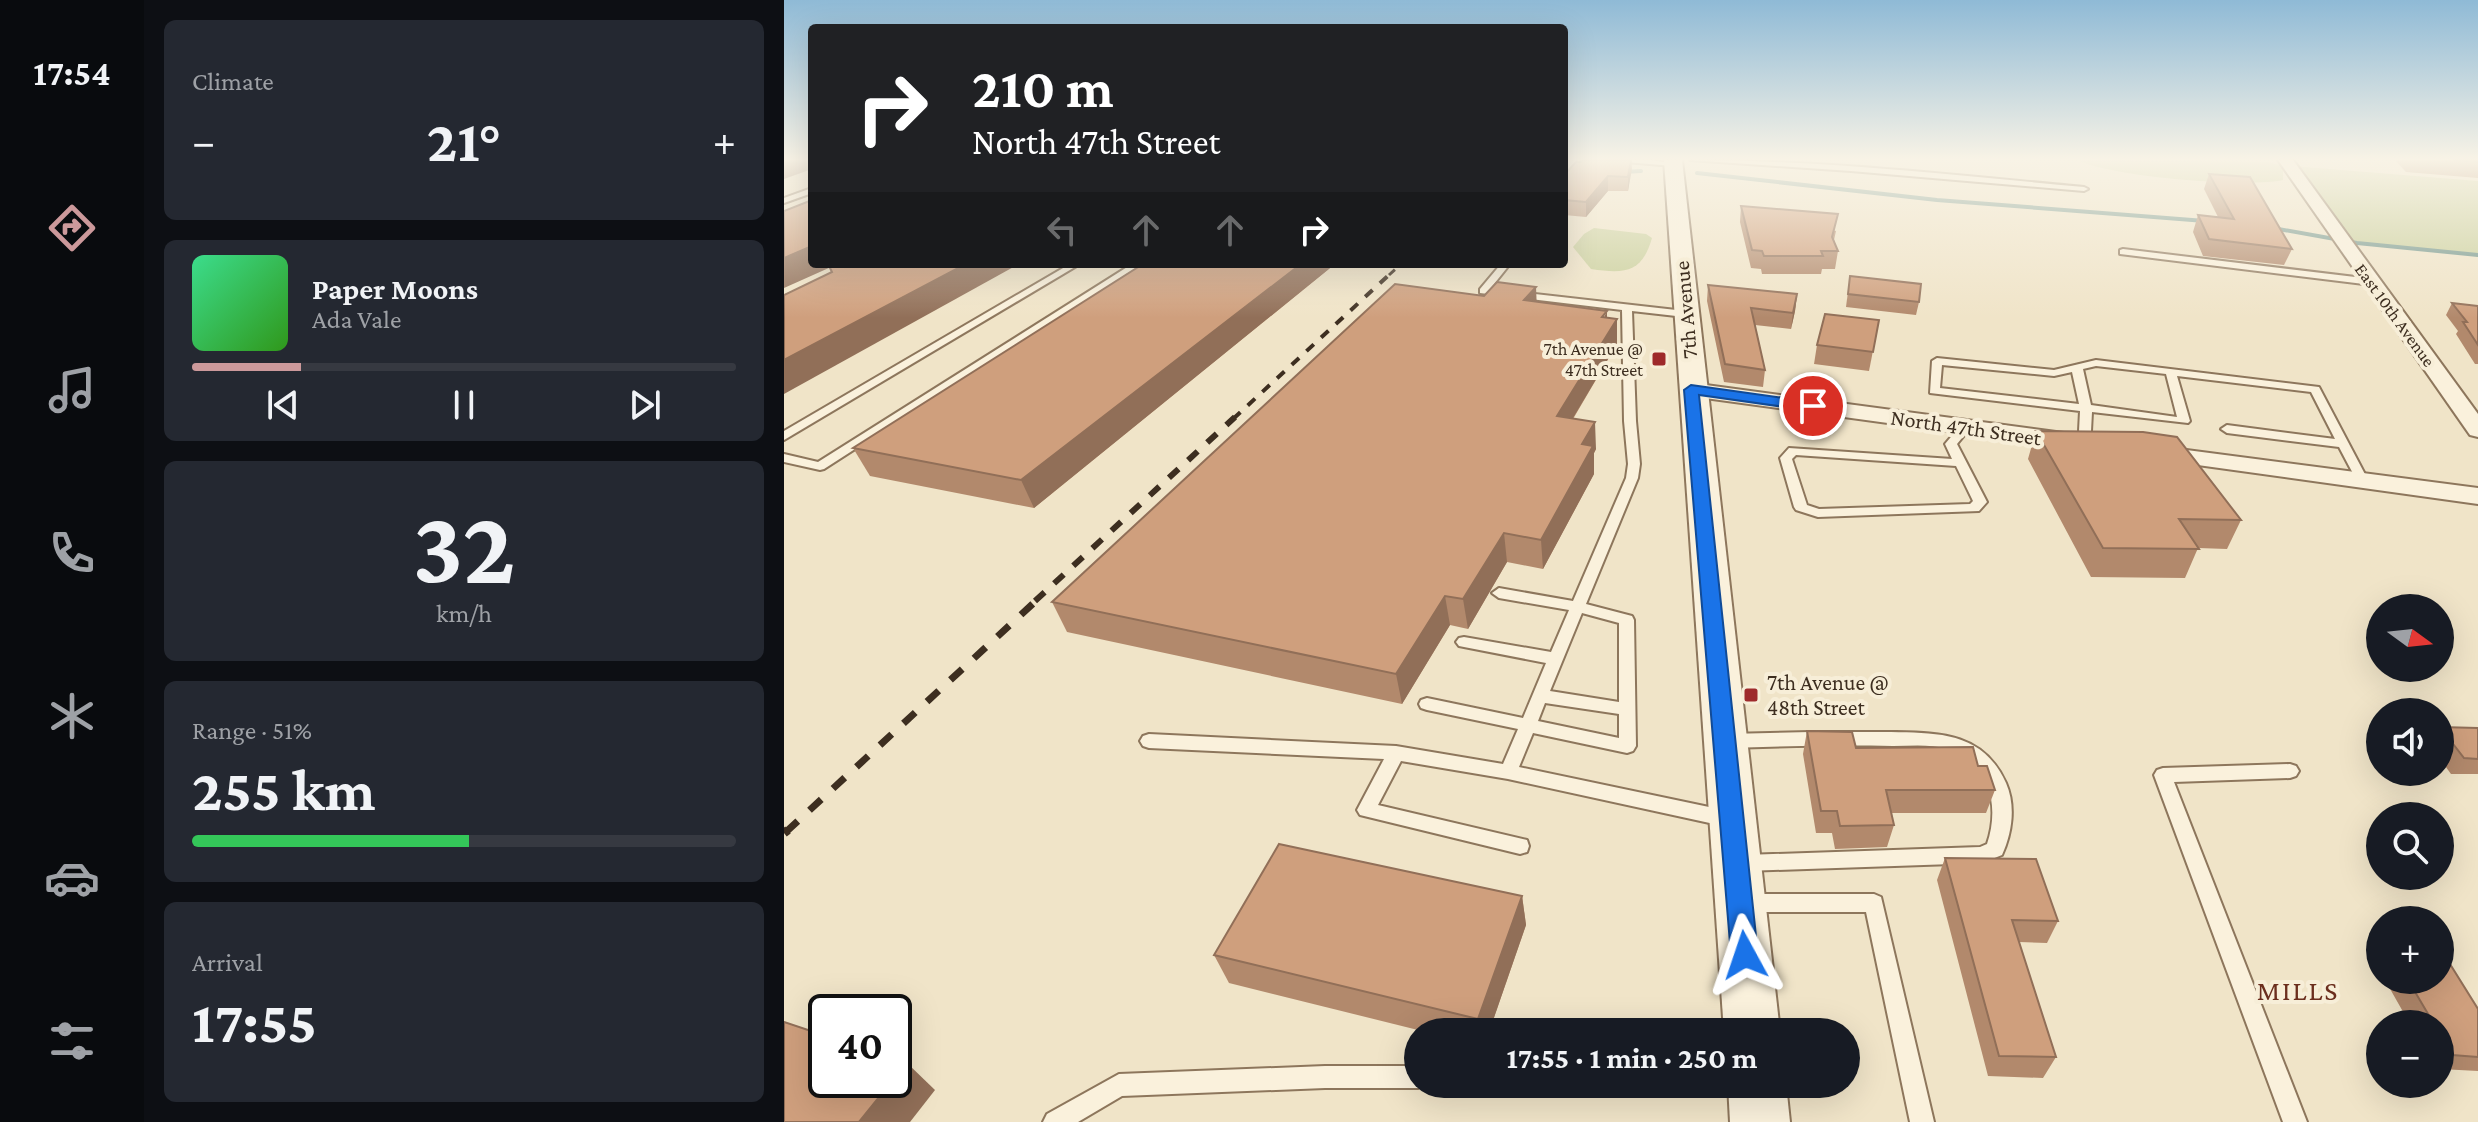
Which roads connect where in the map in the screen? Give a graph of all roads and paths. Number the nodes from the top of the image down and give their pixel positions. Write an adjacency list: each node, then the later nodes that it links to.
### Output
1 (1681, 212): 9 (street, 7th Avenue)
2 (2322, 212): 7 (street, East 10th Avenue)
3 (2123, 252): 7 (lane)
4 (1069, 268): 17 (lane)
5 (1132, 268): 20 (lane)
6 (1503, 268): 8 (lane)
7 (2372, 282): 16 (street, East 10th Avenue)
8 (1627, 309): 9 (lane); 25 (lane)
9 (1685, 314): 12 (street, 7th Avenue)
10 (2077, 368): 11 (lane); 13 (lane); 13 (lane)
11 (2170, 371): 13 (lane); 19 (lane)
12 (1691, 390): 14 (street, North 47th Street); 33 (street, 7th Avenue)
13 (2086, 408): 18 (lane)
14 (1965, 427): 18 (street, North 47th Street); 21 (lane)
15 (2227, 429): 19 (lane)
16 (2478, 430)
17 (784, 436)
18 (2088, 443): 22 (street, North 47th Street)
19 (2342, 444): 22 (lane)
20 (784, 458)
21 (1962, 463): 21 (lane)
22 (2362, 480): 23 (street, North 47th Street)
23 (2478, 496)
24 (1499, 593): 25 (lane)
25 (1578, 607): 27 (lane); 30 (lane)
26 (1464, 642): 27 (lane)
27 (1556, 659): 28 (lane)
28 (1541, 696): 30 (lane); 31 (lane)
29 (1427, 704): 31 (lane)
30 (1627, 709): 31 (lane)
31 (1528, 725): 36 (lane)
32 (1149, 741): 34 (lane)
33 (1725, 741): 37 (street, 7th Avenue); 39 (lane)
34 (1396, 753): 36 (lane); 38 (lane)
35 (2290, 771): 47 (lane)
36 (1508, 772): 37 (lane)
37 (1732, 820): 39 (street, 7th Avenue)
38 (1520, 846)
39 (1736, 863): 40 (street, 7th Avenue)
40 (1740, 903): 41 (street, 7th Avenue); 46 (lane)
41 (1751, 1018)
42 (1404, 1077): 44 (lane)
43 (1758, 1098): 45 (street)
44 (1055, 1122)
45 (1760, 1122)
46 (1922, 1122)
47 (2295, 1122)

